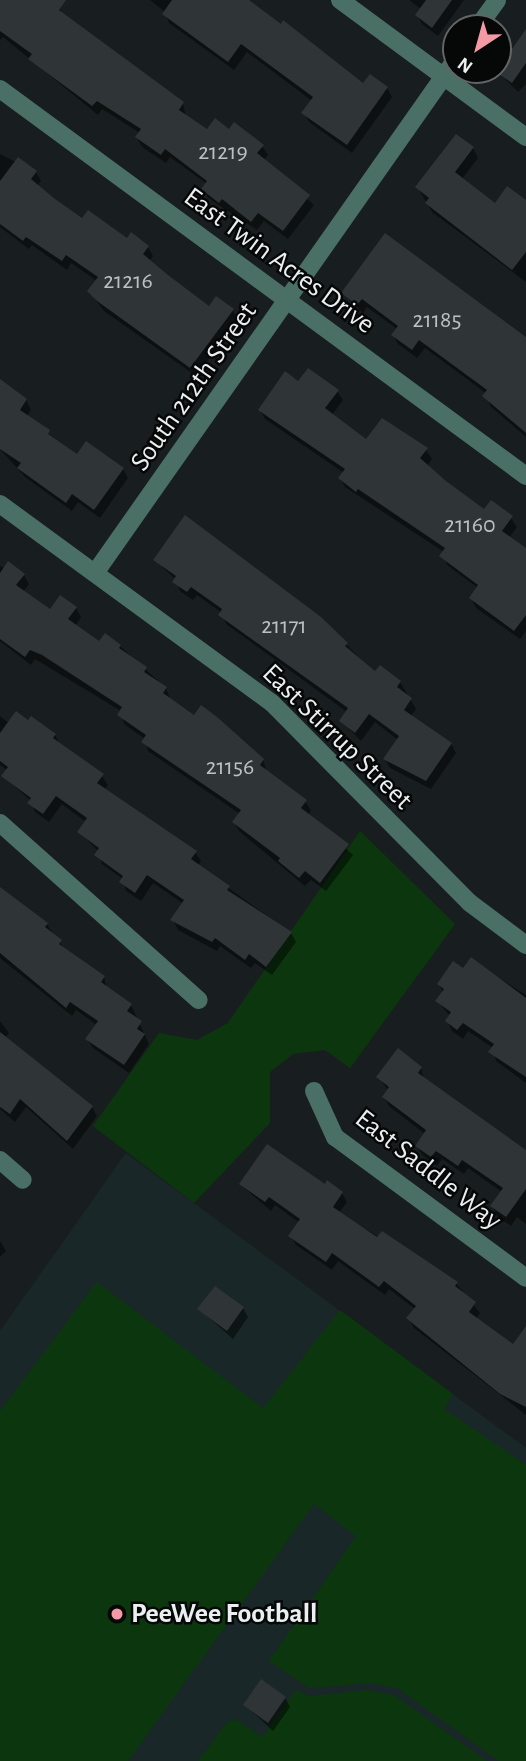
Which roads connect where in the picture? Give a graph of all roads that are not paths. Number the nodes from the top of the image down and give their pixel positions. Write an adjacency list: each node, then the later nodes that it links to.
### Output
1 (340, 0): 2 (street)
2 (442, 75)
3 (442, 79): 7 (street, South 212th Street)
4 (455, 84): 6 (street)
5 (0, 89): 7 (street, East Twin Acres Drive)
6 (526, 137)
7 (287, 300): 8 (street, East Twin Acres Drive); 10 (street, South 212th Street)
8 (526, 476)
9 (0, 504): 10 (street, East Stirrup Street)
10 (95, 573): 12 (street, East Stirrup Street)
11 (0, 823): 13 (street)
12 (526, 945)
13 (199, 1000)
14 (314, 1091): 17 (street, East Saddle Way)
15 (0, 1160): 16 (street)
16 (23, 1180)
17 (526, 1278)

